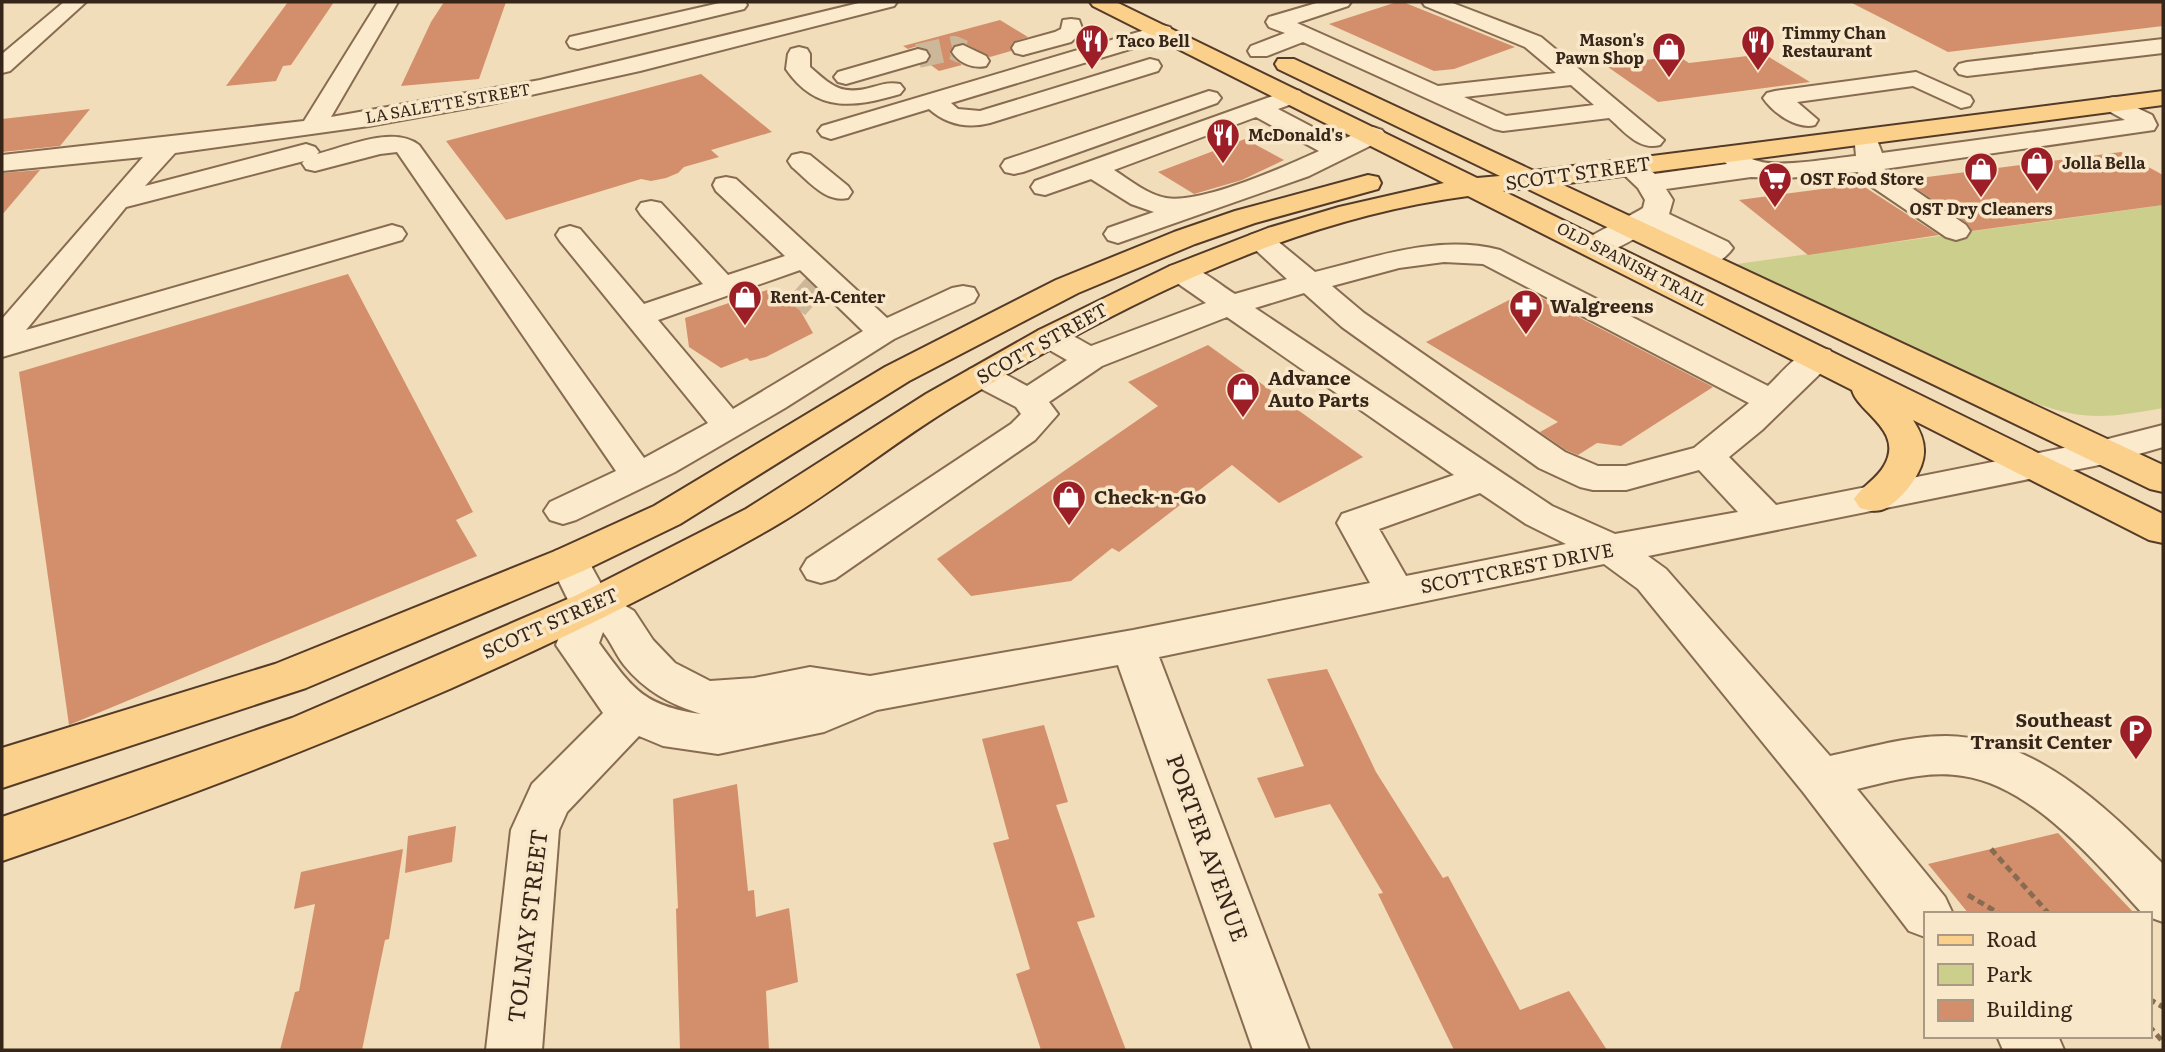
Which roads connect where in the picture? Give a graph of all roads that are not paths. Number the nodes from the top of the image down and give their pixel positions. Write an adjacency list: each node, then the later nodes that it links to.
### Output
1 (76, 2): 22 (street)
2 (388, 2): 48 (street)
3 (887, 2): 9 (street, LA SALETTE STREET)
4 (1100, 2): 11 (main road, OLD SPANISH TRAIL)
5 (1342, 2): 12 (street)
6 (1432, 2): 27 (street)
7 (782, 4): 9 (street)
8 (737, 5): 14 (street)
9 (808, 22): 48 (street, LA SALETTE STREET)
10 (1071, 25): 24 (street)
11 (1162, 32): 15 (street); 21 (main road, OLD SPANISH TRAIL)
12 (1303, 34): 17 (street); 31 (street)
13 (1236, 40): 17 (main road, OLD SPANISH TRAIL)
14 (578, 42)
15 (1114, 46): 25 (street); 35 (street)
16 (2163, 46): 20 (street)
17 (1259, 51): 21 (main road); 50 (main road, OLD SPANISH TRAIL)
18 (799, 54): 29 (street)
19 (918, 56): 29 (street)
20 (2068, 57): 23 (street); 30 (street)
21 (1228, 64): 32 (main road, OLD SPANISH TRAIL)
22 (2, 66)
23 (1967, 69)
24 (945, 73)
25 (1165, 74): 34 (street); 35 (street)
26 (2163, 76): 30 (main road, SCOTT STREET)
27 (1575, 78): 31 (street); 37 (street)
28 (919, 80): 29 (street)
29 (817, 85)
30 (2112, 87): 33 (main road, SCOTT STREET); 36 (main road, SCOTT STREET); 44 (main road, SCOTT STREET); 53 (street)
31 (1435, 93): 37 (street)
32 (1292, 96): 38 (street); 43 (main road, OLD SPANISH TRAIL)
33 (2163, 97)
34 (1209, 98): 38 (street); 54 (street)
35 (933, 100): 42 (street)
36 (1961, 101): 39 (main road, SCOTT STREET); 40 (street)
37 (1614, 110): 45 (street)
38 (1249, 111): 49 (street); 56 (street)
39 (1835, 117): 40 (main road, SCOTT STREET); 44 (main road)
40 (1806, 120): 41 (main road, SCOTT STREET)
41 (1768, 125)
42 (831, 131)
43 (1373, 135): 49 (street); 55 (main road, OLD SPANISH TRAIL)
44 (1866, 136): 46 (main road, SCOTT STREET); 53 (street)
45 (1664, 139): 50 (main road, SCOTT STREET)
46 (1724, 139): 57 (street); 58 (main road, SCOTT STREET)
47 (168, 145): 48 (street, LA SALETTE STREET); 52 (street, LA SALETTE STREET); 64 (street)
48 (311, 147): 64 (street); 97 (street)
49 (1338, 150): 56 (street); 69 (street)
50 (1491, 160): 55 (main road, SCOTT STREET); 59 (main road, OLD SPANISH TRAIL)
51 (801, 161): 63 (street)
52 (2, 163)
53 (1868, 163): 57 (street); 67 (street)
54 (1014, 166)
55 (1440, 168): 62 (main road, OLD SPANISH TRAIL); 80 (main road, SCOTT STREET)
56 (1094, 169): 61 (street)
57 (1751, 169): 58 (street)
58 (1639, 175): 59 (main road, SCOTT STREET); 66 (street)
59 (1530, 180): 62 (main road, SCOTT STREET); 66 (main road, OLD SPANISH TRAIL)
60 (726, 185): 74 (street)
61 (1045, 187)
62 (1477, 187): 71 (main road, SCOTT STREET); 72 (main road, OLD SPANISH TRAIL)
63 (838, 192)
64 (117, 201): 82 (street)
65 (651, 209): 76 (street)
66 (1641, 222): 72 (street); 94 (main road, OLD SPANISH TRAIL)
67 (1956, 231)
68 (392, 234): 84 (street)
69 (1118, 234)
70 (570, 235): 79 (street)
71 (1260, 241): 73 (main road, SCOTT STREET); 75 (street)
72 (1594, 246): 86 (main road, OLD SPANISH TRAIL)
73 (1181, 272): 78 (street); 81 (main road, SCOTT STREET)
74 (798, 280): 76 (street); 83 (street); 83 (street)
75 (1309, 282): 78 (street); 90 (street); 95 (street)
76 (722, 287): 79 (street)
77 (963, 295): 83 (street)
78 (1228, 305): 85 (street); 98 (street)
79 (638, 316): 91 (street)
80 (999, 319): 81 (main road); 92 (main road, SCOTT STREET)
81 (1049, 337): 85 (street); 87 (main road, SCOTT STREET)
82 (2, 339)
83 (871, 340): 89 (street)
84 (2, 347)
85 (1090, 359): 88 (street)
86 (1830, 363): 90 (street); 96 (main road, OLD SPANISH TRAIL); 100 (main road)
87 (982, 376): 88 (street); 108 (main road, SCOTT STREET)
88 (1028, 400): 106 (street)
89 (773, 401): 91 (street); 92 (street)
90 (1771, 401): 95 (street)
91 (729, 426): 97 (street)
92 (811, 428): 105 (main road, SCOTT STREET)
93 (2163, 436): 94 (street, SCOTTCREST DRIVE)
94 (2104, 452): 96 (street, SCOTTCREST DRIVE); 99 (main road, OLD SPANISH TRAIL)
95 (1707, 456): 102 (street)
96 (2034, 465): 100 (street, SCOTTCREST DRIVE); 103 (main road, OLD SPANISH TRAIL)
97 (638, 476): 101 (street)
98 (1484, 478): 104 (street); 107 (street)
99 (2163, 480)
100 (1873, 499): 102 (street, SCOTTCREST DRIVE)
101 (563, 511)
102 (1767, 519): 104 (street, SCOTTCREST DRIVE)
103 (2163, 530)
104 (1611, 549): 107 (street, SCOTTCREST DRIVE); 113 (street)
105 (569, 561): 108 (street, SCOTTCREST DRIVE); 112 (main road, SCOTT STREET)
106 (821, 569)
107 (1396, 593): 109 (street, SCOTTCREST DRIVE)
108 (592, 606): 110 (street, SCOTTCREST DRIVE); 111 (street, SCOTTCREST DRIVE); 114 (main road, SCOTT STREET)
109 (1133, 646): 110 (street, SCOTTCREST DRIVE); 118 (street, PORTER AVENUE)
110 (870, 694): 111 (street, SCOTTCREST DRIVE)
111 (633, 712): 117 (street, TOLNAY STREET)
112 (2, 768)
113 (1820, 778): 115 (street); 116 (street)
114 (2, 839)
115 (2163, 899)
116 (1925, 912)
117 (514, 1050)
118 (1281, 1050)

